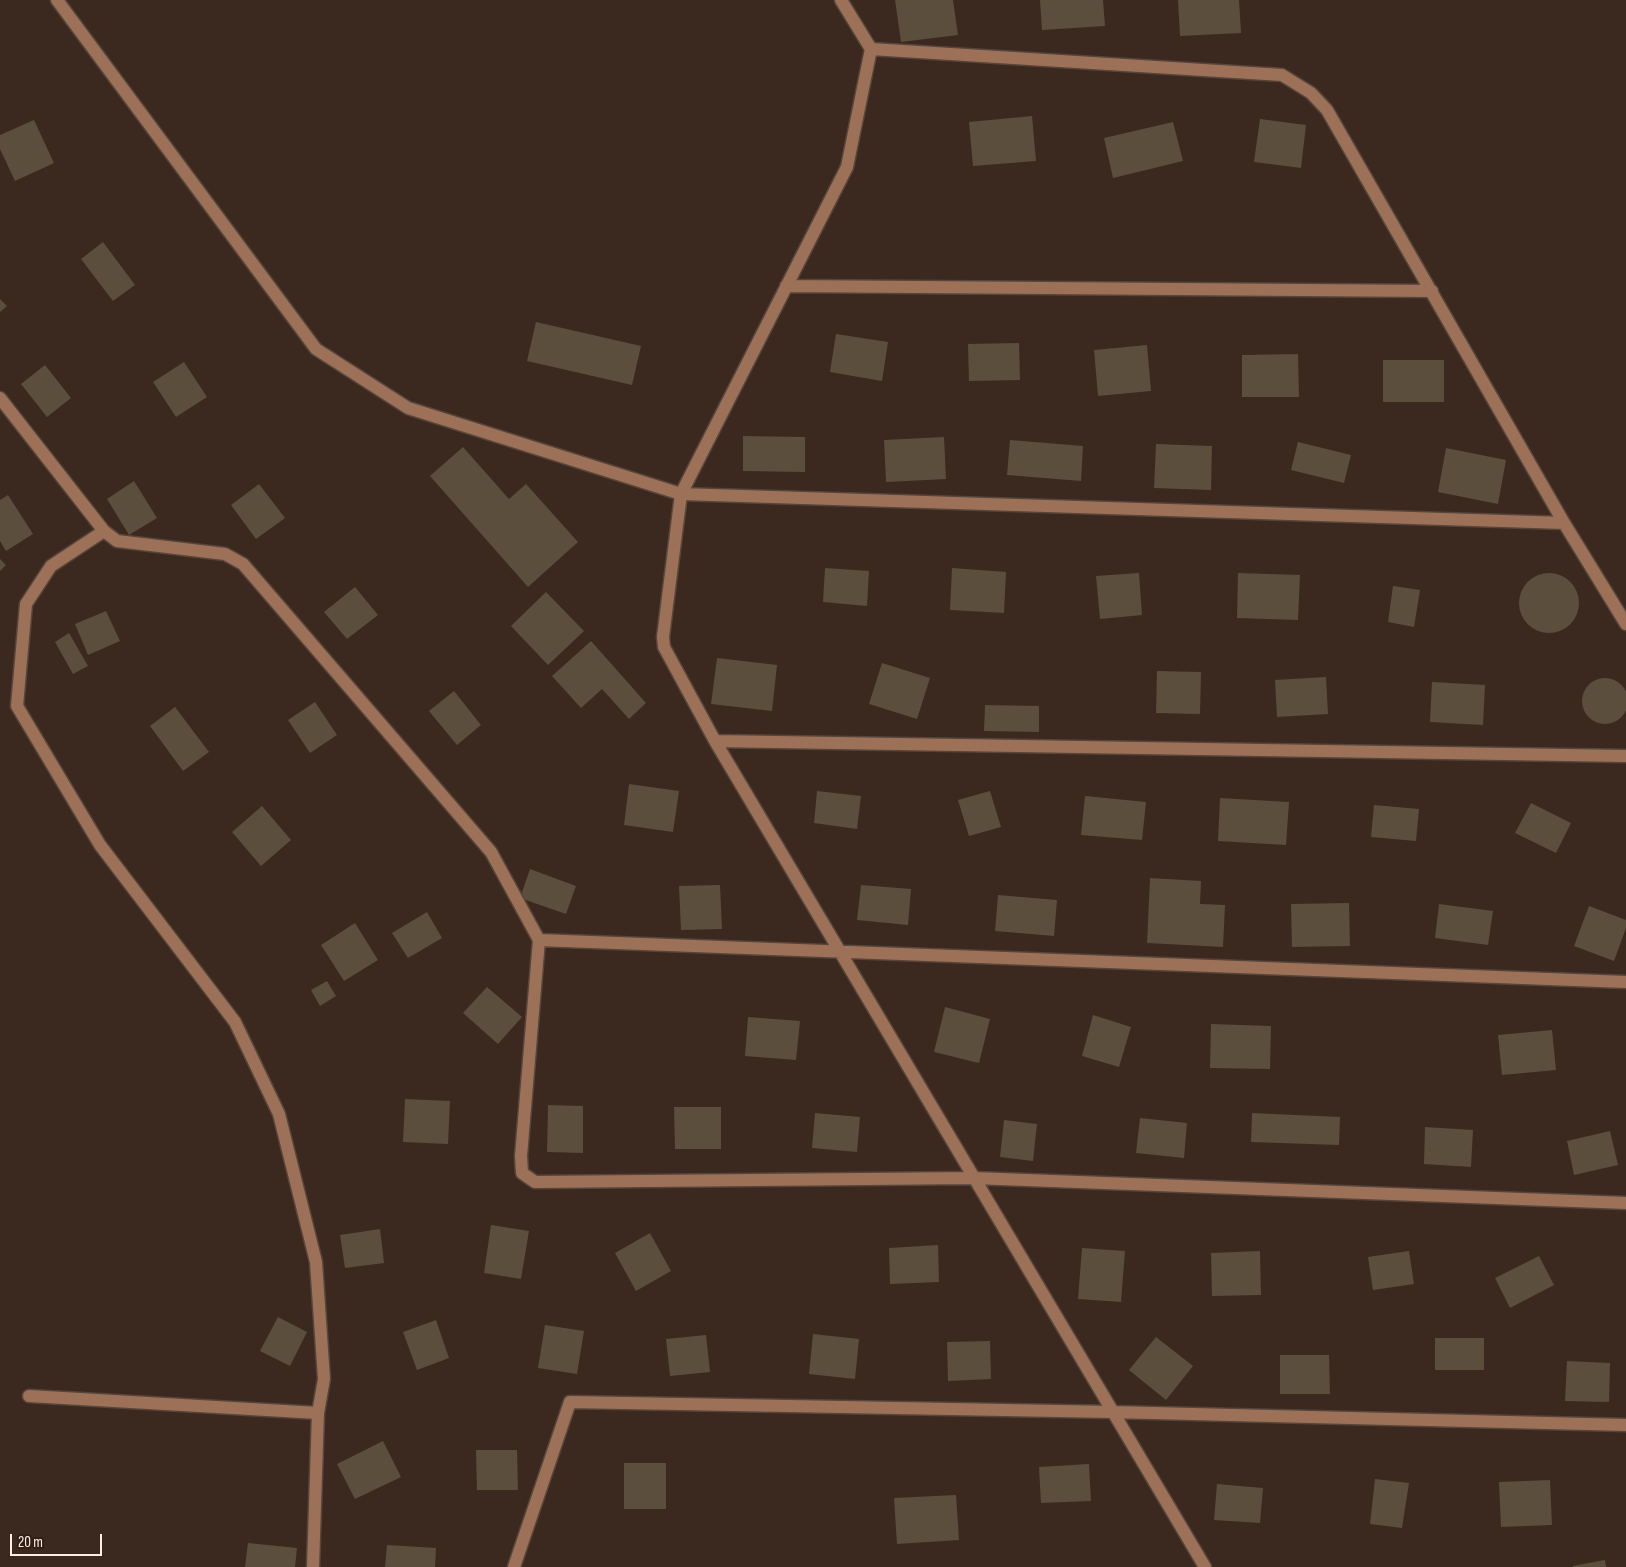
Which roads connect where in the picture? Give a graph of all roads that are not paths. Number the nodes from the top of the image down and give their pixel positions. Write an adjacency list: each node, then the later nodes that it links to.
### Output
1 (57, 0): 7 (street)
2 (841, 0): 3 (street)
3 (871, 49): 4 (street); 5 (street)
4 (786, 286): 5 (street); 7 (street)
5 (1432, 290): 8 (street)
6 (0, 398): 9 (street)
7 (681, 494): 8 (street); 11 (street)
8 (1564, 523): 10 (street)
9 (104, 531): 13 (street); 20 (street)
10 (1626, 624)
11 (715, 741): 12 (street); 14 (street)
12 (1626, 756)
13 (538, 940): 14 (street); 16 (street)
14 (841, 953): 15 (street); 16 (street)
15 (1626, 982)
16 (974, 1178): 17 (street); 19 (street)
17 (1626, 1203)
18 (29, 1396): 20 (street)
19 (1113, 1412): 21 (street); 23 (street); 24 (street)
20 (318, 1413): 22 (street)
21 (1626, 1425)
22 (313, 1567)
23 (514, 1567)
24 (1205, 1567)

